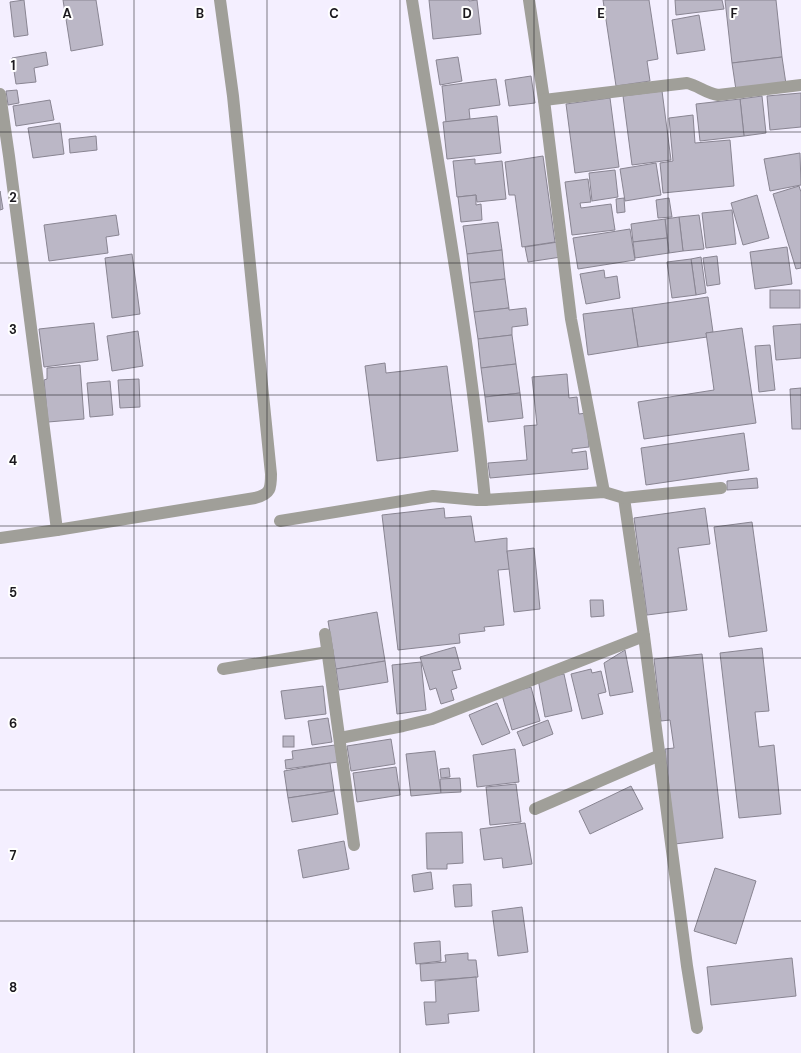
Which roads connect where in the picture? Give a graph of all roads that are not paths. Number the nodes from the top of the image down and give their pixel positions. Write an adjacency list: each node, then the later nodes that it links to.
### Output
1 (220, 0): 12 (street)
2 (412, 0): 10 (street)
3 (528, 0): 6 (street)
4 (801, 85): 6 (street)
5 (0, 94): 12 (street)
6 (544, 100): 8 (street)
7 (721, 488): 9 (street)
8 (604, 492): 9 (street); 10 (street)
9 (624, 498): 15 (street)
10 (485, 500): 11 (street)
11 (280, 521)
12 (57, 530): 13 (street)
13 (0, 538)
14 (325, 634): 16 (street)
15 (644, 636): 18 (street); 19 (street)
16 (328, 652): 17 (street); 18 (street)
17 (223, 669)
18 (340, 738): 21 (street)
19 (660, 754): 20 (street); 22 (street)
20 (535, 809)
21 (354, 846)
22 (697, 1028)

